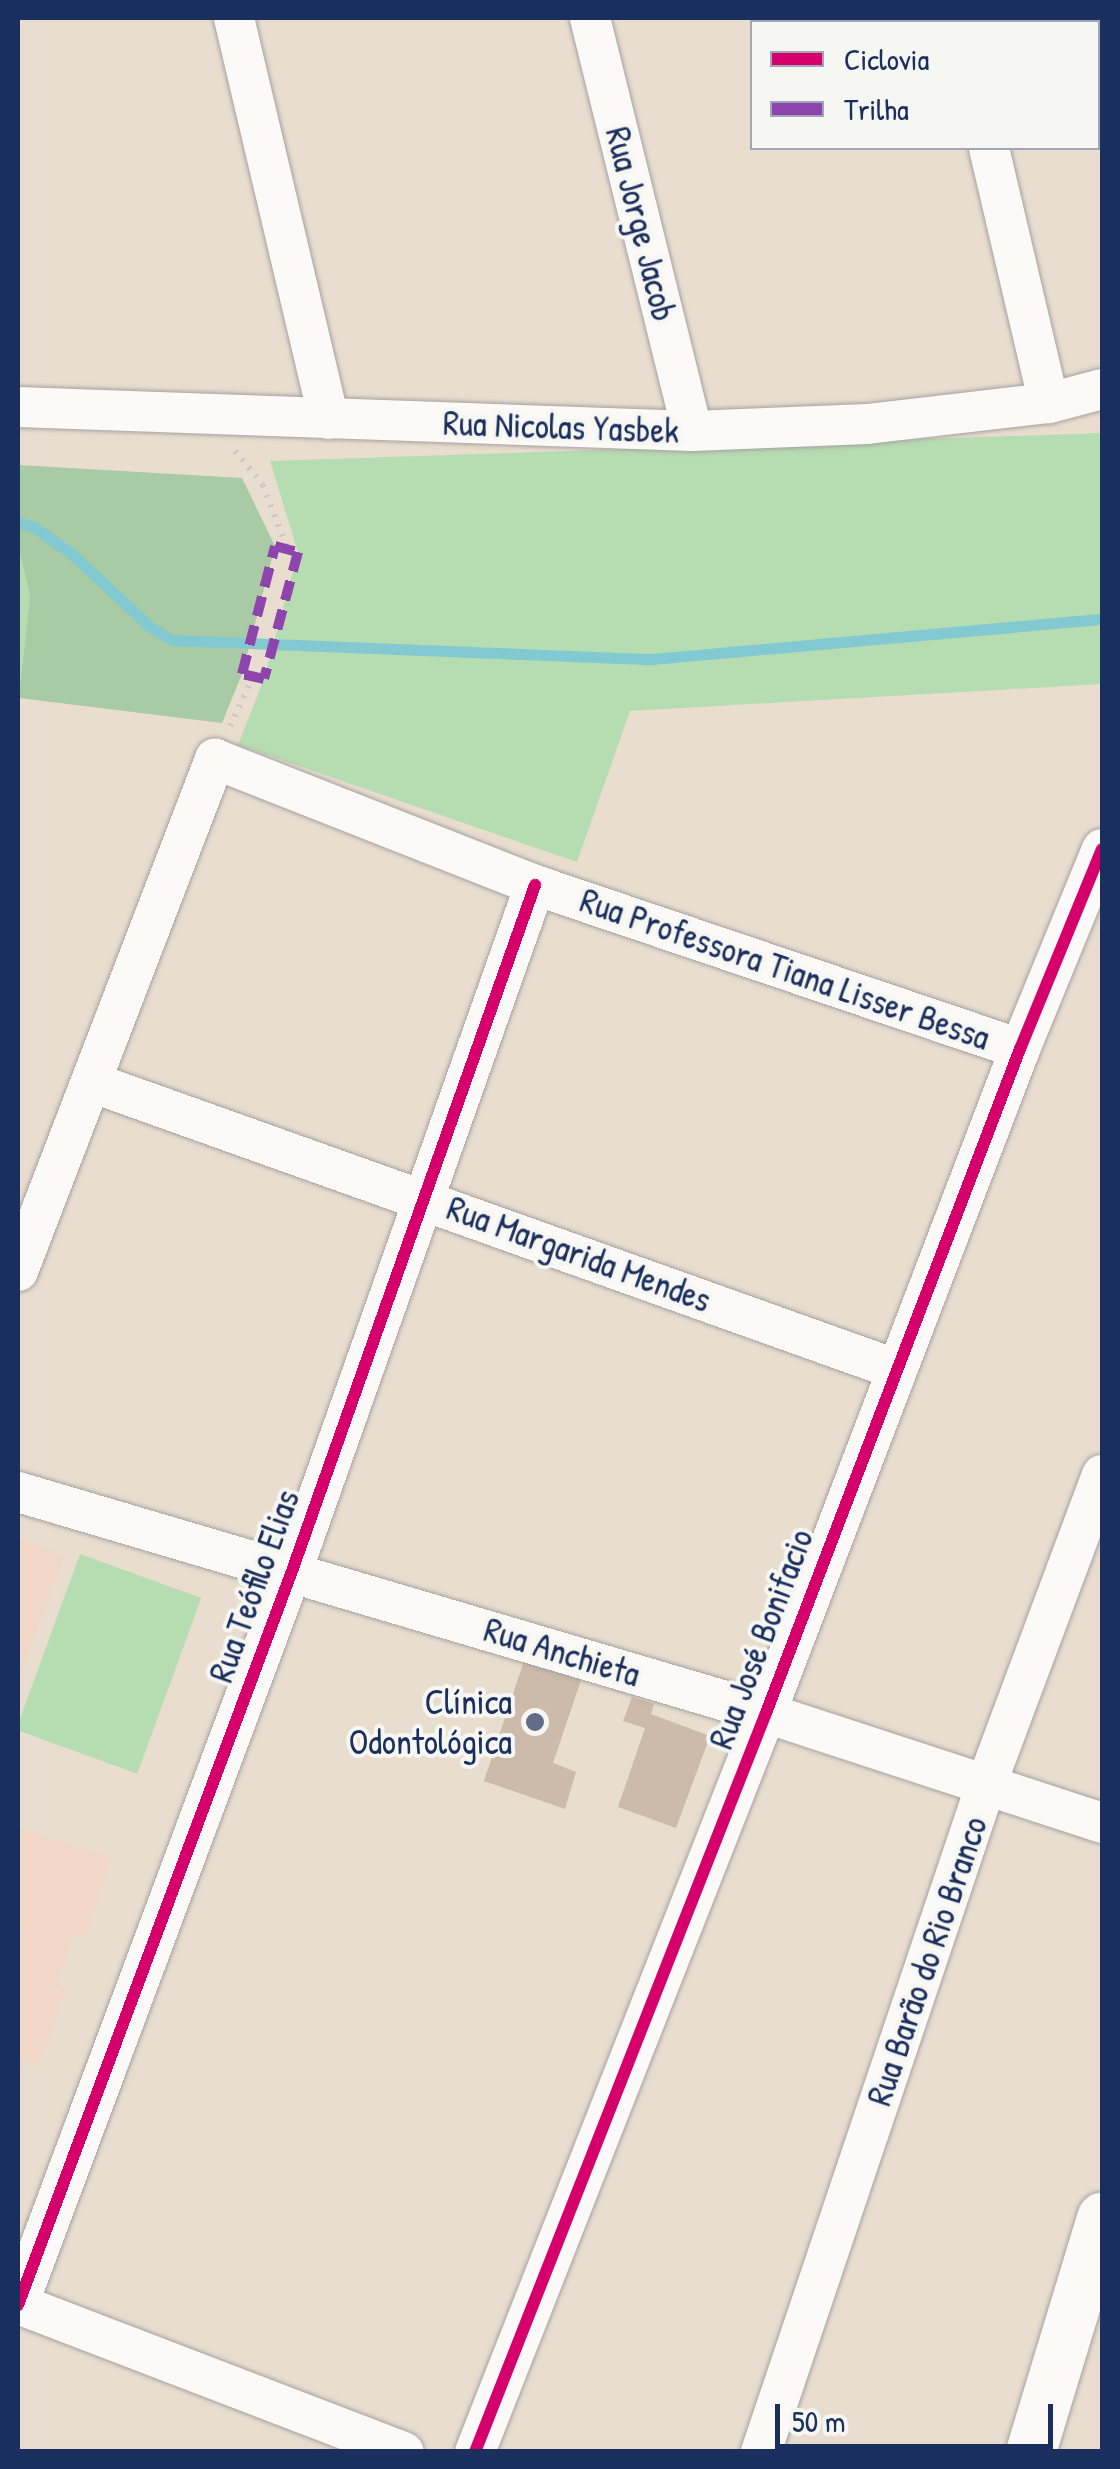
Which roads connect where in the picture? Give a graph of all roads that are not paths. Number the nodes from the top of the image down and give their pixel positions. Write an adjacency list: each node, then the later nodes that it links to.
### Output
1 (234, 18): 7 (street)
2 (590, 18): 8 (street, Rua Jorge Jacob)
3 (989, 150): 5 (street)
4 (1102, 389): 5 (street, Rua Nicolas Yasbek)
5 (1049, 404): 8 (street, Rua Nicolas Yasbek)
6 (18, 407): 7 (street, Rua Nicolas Yasbek)
7 (329, 419): 8 (street, Rua Nicolas Yasbek)
8 (692, 431)
9 (1102, 848): 11 (street, Rua José Bonifacio)
10 (535, 885): 11 (street, Rua Professora Tiana Lisser Bessa); 12 (street, Rua Professora Tiana Lisser Bessa); 13 (street, Rua Teófilo Elias)
11 (1020, 1049): 15 (street, Rua José Bonifacio)
12 (92, 1082): 13 (street, Rua Margarida Mendes); 14 (street)
13 (424, 1198): 15 (street, Rua Margarida Mendes); 18 (street, Rua Teófilo Elias)
14 (18, 1271)
15 (895, 1369): 19 (street, Rua José Bonifacio)
16 (1102, 1475): 20 (street, Rua Barão do Rio Branco)
17 (18, 1492): 18 (street, Rua Anchieta)
18 (292, 1571): 19 (street, Rua Anchieta); 23 (street, Rua Teófilo Elias)
19 (766, 1714): 20 (street, Rua Anchieta); 25 (street, Rua José Bonifacio)
20 (986, 1785): 21 (street, Rua Anchieta); 26 (street, Rua Barão do Rio Branco)
21 (1102, 1823)
22 (1102, 2218): 27 (street)
23 (18, 2304): 24 (street)
24 (404, 2452)
25 (474, 2452)
26 (761, 2452)
27 (1031, 2452)

